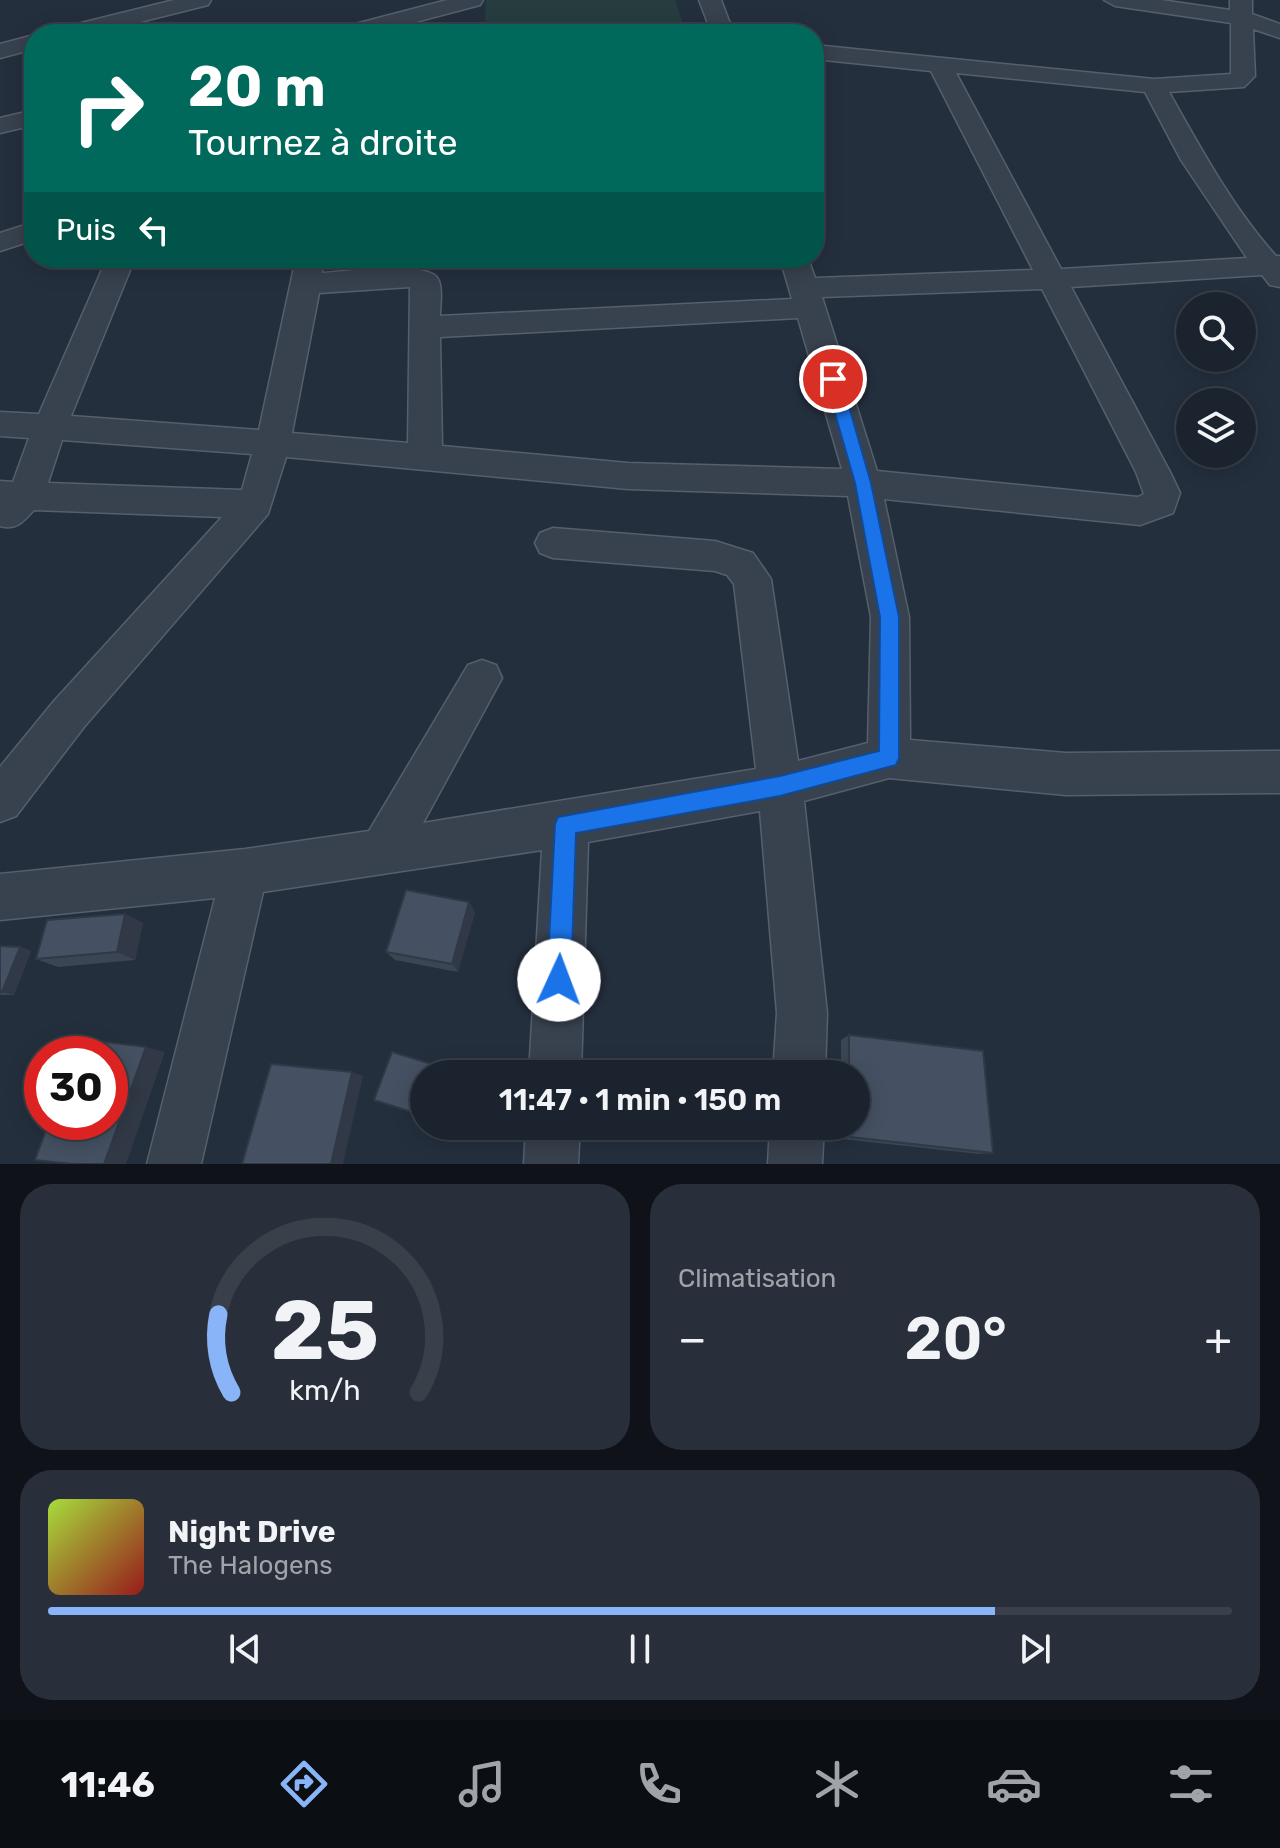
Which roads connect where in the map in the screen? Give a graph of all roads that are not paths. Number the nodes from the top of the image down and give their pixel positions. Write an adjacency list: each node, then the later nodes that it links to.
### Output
1 (200, 0): 6 (street)
2 (710, 0): 8 (street)
3 (1115, 0): 5 (street)
4 (472, 8): 7 (street)
5 (1242, 9): 9 (street); 14 (street)
6 (105, 24)
7 (393, 24)
8 (719, 24)
9 (1280, 31)
10 (24, 45): 11 (street)
11 (0, 51)
12 (824, 53): 13 (street)
13 (939, 64): 14 (street); 22 (street)
14 (1154, 86): 20 (street)
15 (24, 120): 16 (street)
16 (0, 126)
17 (24, 234): 18 (street)
18 (0, 242)
19 (117, 268): 26 (street)
20 (1277, 269): 22 (street)
21 (308, 271): 24 (street); 27 (street)
22 (1053, 279): 23 (street); 29 (street)
23 (802, 285): 24 (street); 29 (street)
24 (425, 327): 28 (street)
25 (0, 424): 26 (street)
26 (50, 427): 27 (street); 30 (street)
27 (274, 444): 28 (street); 31 (street)
28 (425, 458): 29 (street)
29 (863, 483): 35 (street)
30 (13, 496): 31 (street); 32 (street)
31 (255, 504): 38 (street)
32 (0, 521)
33 (553, 543): 37 (street)
34 (482, 678): 40 (street)
35 (889, 758): 36 (street); 37 (street)
36 (1280, 772)
37 (780, 786): 39 (street); 44 (street)
38 (0, 801)
39 (566, 824): 40 (street); 43 (street)
40 (382, 852): 41 (street)
41 (245, 872): 42 (street); 47 (street)
42 (0, 897)
43 (556, 1060)
44 (800, 1060)
45 (552, 1140): 48 (street)
46 (796, 1140): 49 (street)
47 (174, 1164)
48 (551, 1164)
49 (795, 1164)

